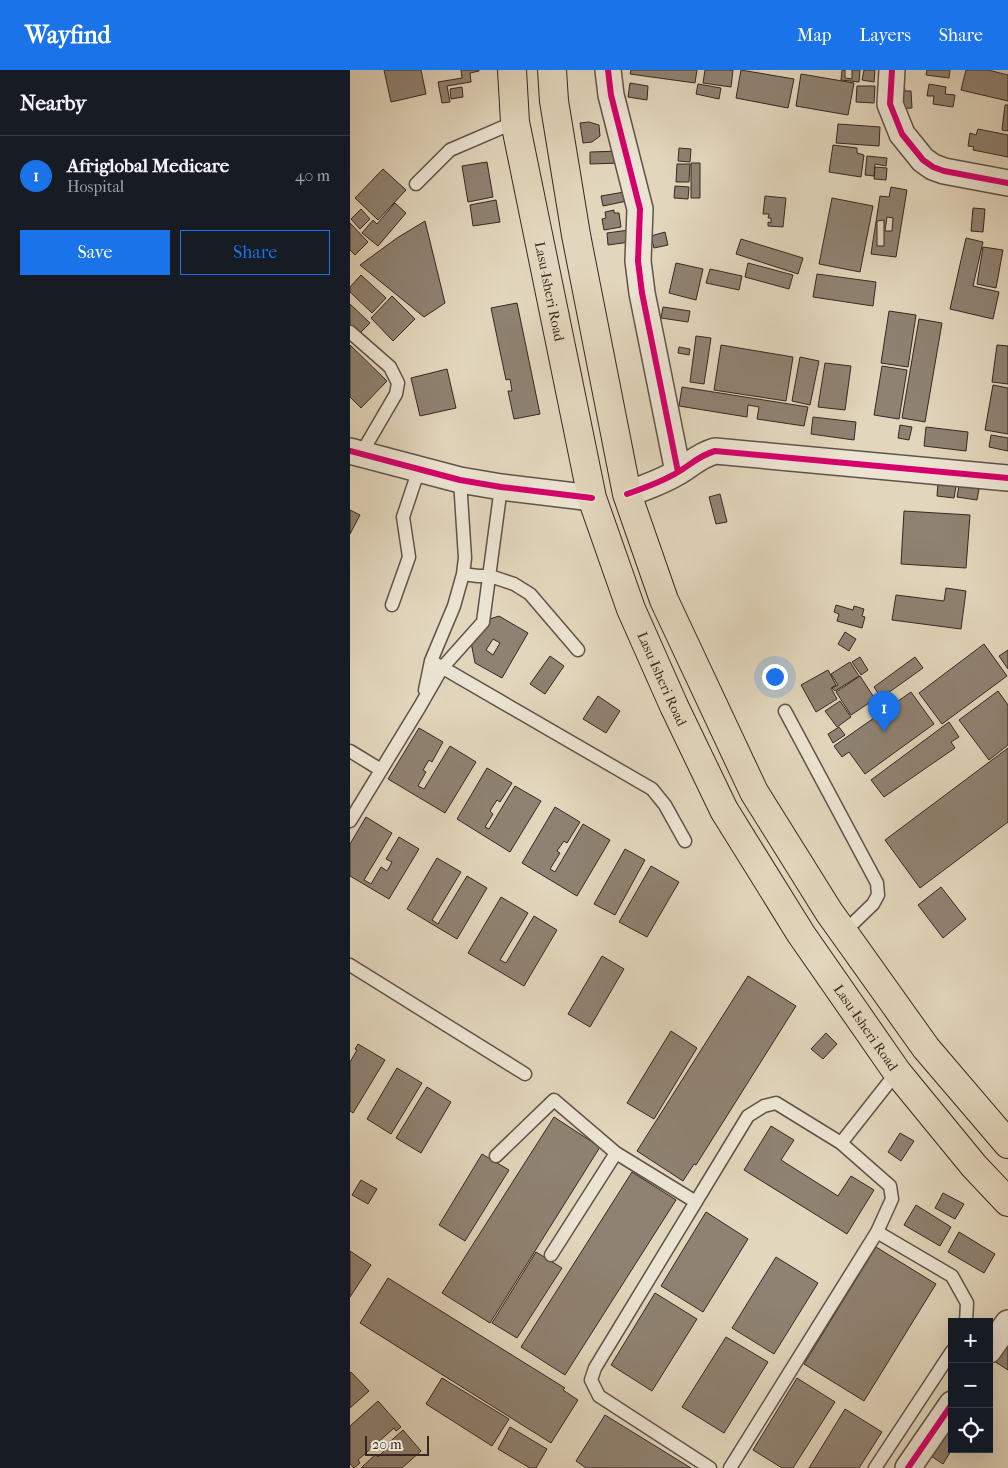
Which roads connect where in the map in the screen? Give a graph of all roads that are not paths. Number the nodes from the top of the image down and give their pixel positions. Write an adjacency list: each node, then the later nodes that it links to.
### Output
1 (512, 70): 5 (main road, Lasu-Isheri Road)
2 (552, 70): 15 (main road)
3 (608, 70): 11 (street)
4 (892, 70): 6 (street)
5 (516, 122): 7 (lane); 16 (main road, Lasu-Isheri Road)
6 (1008, 183)
7 (416, 184)
8 (350, 332): 9 (lane)
9 (355, 453): 10 (street)
10 (419, 469): 13 (street); 19 (lane)
11 (678, 472): 12 (street); 15 (street)
12 (1008, 478)
13 (460, 480): 14 (street); 17 (lane)
14 (501, 487): 16 (street); 18 (lane)
15 (627, 494): 27 (main road)
16 (592, 498): 29 (main road, Lasu-Isheri Road)
17 (463, 574): 18 (lane); 21 (lane)
18 (490, 576): 20 (lane); 21 (lane)
19 (392, 605)
20 (578, 650)
21 (436, 665): 24 (lane); 26 (lane)
22 (785, 712): 27 (lane)
23 (350, 751): 24 (lane)
24 (381, 770): 25 (lane)
25 (350, 821)
26 (685, 841)
27 (843, 933): 32 (main road)
28 (350, 965): 30 (lane)
29 (897, 1072): 31 (lane); 36 (main road, Lasu-Isheri Road)
30 (525, 1074)
31 (840, 1143): 35 (lane); 37 (lane)
32 (1008, 1144)
33 (616, 1153): 34 (lane); 35 (lane); 38 (lane)
34 (496, 1156)
35 (696, 1202): 44 (lane)
36 (1008, 1202)
37 (877, 1232): 39 (lane); 45 (lane)
38 (550, 1255)
39 (966, 1318)
40 (1008, 1323): 41 (street)
41 (993, 1344)
42 (948, 1357): 46 (lane)
43 (949, 1408): 47 (street)
44 (710, 1468)
45 (730, 1468)
46 (875, 1468)
47 (908, 1468)

